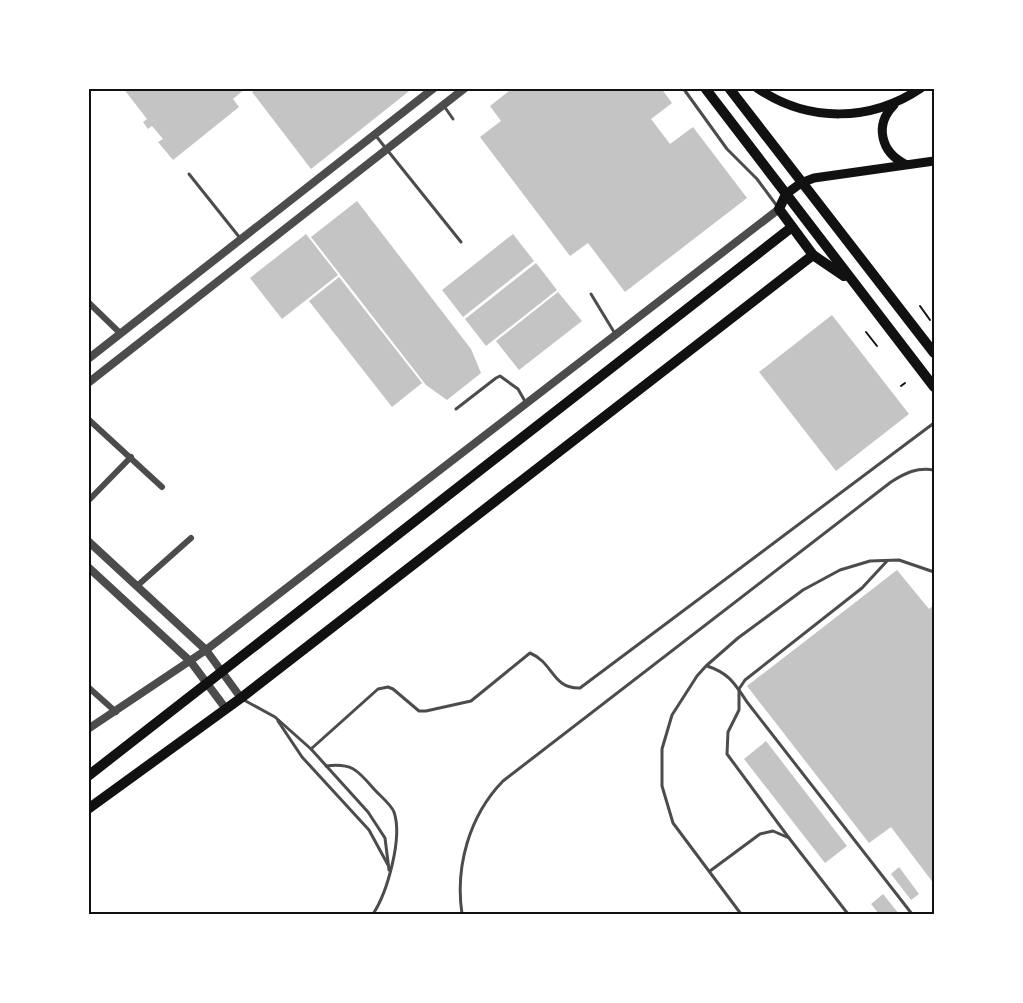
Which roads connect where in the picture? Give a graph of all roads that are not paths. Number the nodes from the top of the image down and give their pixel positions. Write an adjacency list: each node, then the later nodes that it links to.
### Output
1 (434, 88): 11 (street)
2 (465, 88): 9 (street)
3 (683, 88): 18 (lane)
4 (705, 88): 17 (main road)
5 (729, 88): 16 (main road)
6 (757, 88): 8 (main road)
7 (921, 88): 8 (main road)
8 (896, 104): 14 (main road)
9 (444, 106): 10 (lane); 12 (street)
10 (453, 119)
11 (375, 135): 12 (lane); 20 (street)
12 (387, 150): 21 (lane); 30 (street)
13 (934, 161): 14 (main road)
14 (908, 165): 16 (main road)
15 (189, 174): 20 (lane)
16 (801, 183): 17 (main road); 28 (main road)
17 (786, 194): 18 (main road); 23 (main road)
18 (779, 209): 19 (main road); 27 (street)
19 (792, 227): 22 (main road); 49 (main road)
20 (242, 239): 26 (street)
21 (461, 242)
22 (813, 255): 23 (main road); 53 (main road)
23 (854, 283): 31 (main road)
24 (591, 294): 27 (lane)
25 (88, 302): 26 (street)
26 (121, 334): 29 (street)
27 (617, 336): 32 (street)
28 (934, 353)
29 (88, 359)
30 (88, 383)
31 (934, 387)
32 (527, 405): 33 (lane); 46 (street)
33 (456, 409)
34 (88, 419): 36 (street)
35 (934, 423): 58 (lane)
36 (131, 458): 38 (street); 39 (street)
37 (934, 470): 66 (lane)
38 (162, 487)
39 (88, 501)
40 (191, 537): 45 (street)
41 (88, 541): 45 (street)
42 (887, 561): 44 (lane); 48 (lane); 52 (lane)
43 (88, 567): 47 (street)
44 (934, 572)
45 (137, 586): 46 (street)
46 (206, 650): 47 (street); 49 (street)
47 (191, 662): 50 (street); 55 (street)
48 (706, 666): 52 (lane); 64 (lane)
49 (222, 672): 50 (main road); 53 (street)
50 (208, 684): 54 (street); 60 (main road)
51 (88, 687): 55 (street)
52 (739, 689): 62 (lane); 69 (lane)
53 (241, 698): 54 (main road); 56 (lane)
54 (226, 709): 61 (main road)
55 (116, 712): 57 (street)
56 (275, 717): 58 (lane); 63 (lane)
57 (88, 729)
58 (311, 749): 59 (lane)
59 (326, 766): 63 (lane); 63 (lane)
60 (88, 776)
61 (88, 809)
62 (789, 838): 64 (lane); 68 (lane)
63 (389, 870): 65 (lane)
64 (709, 872): 67 (lane)
65 (373, 915)
66 (462, 915)
67 (741, 915)
68 (848, 915)
69 (912, 915)

